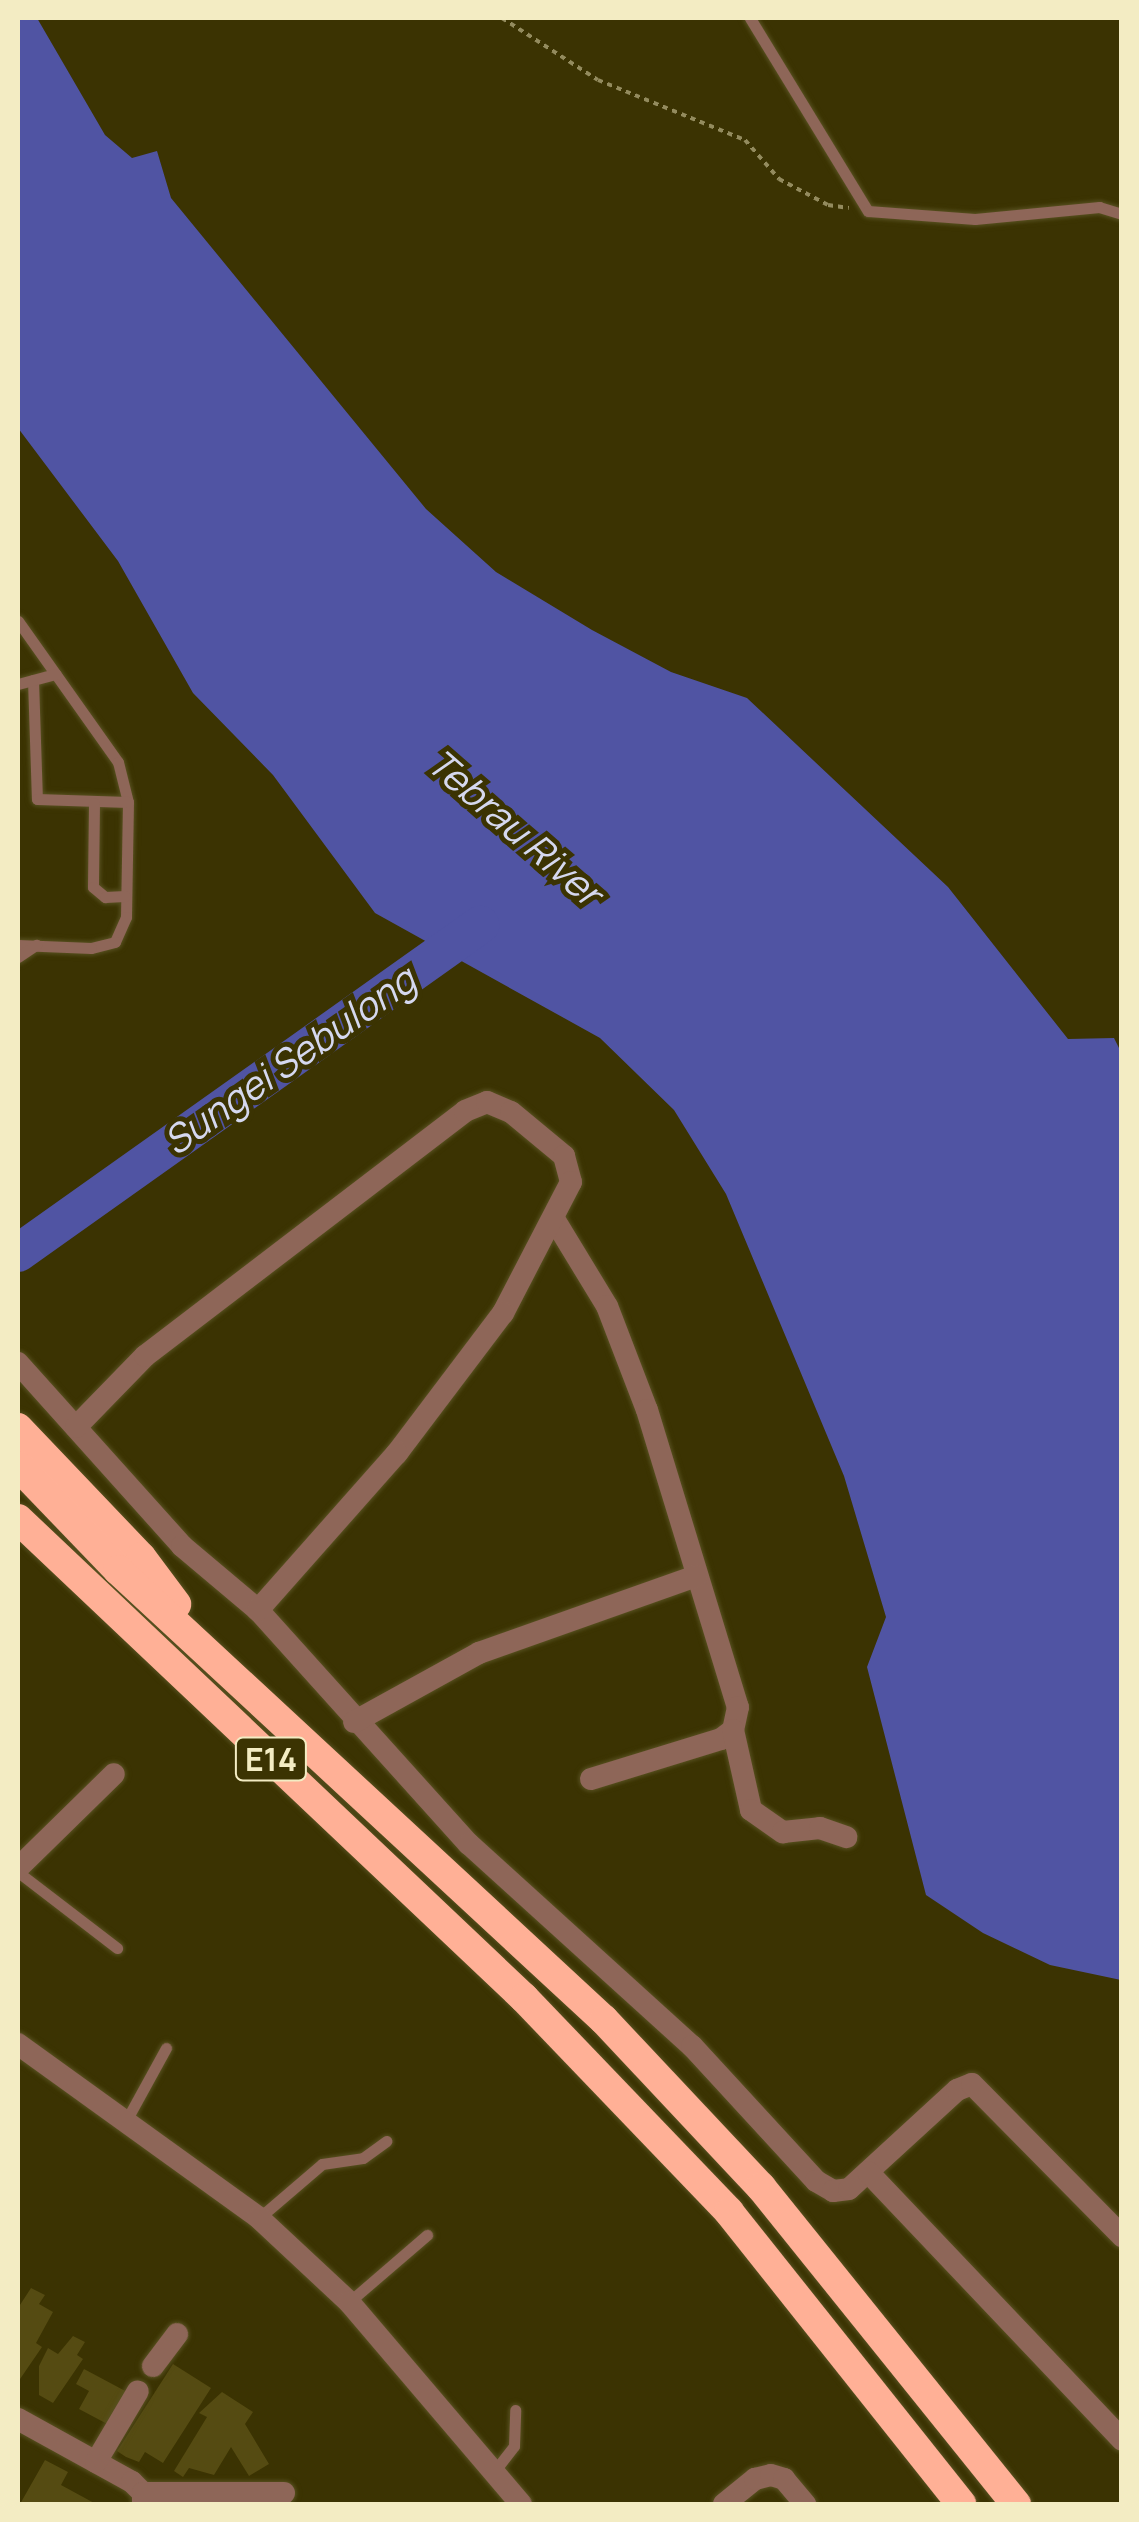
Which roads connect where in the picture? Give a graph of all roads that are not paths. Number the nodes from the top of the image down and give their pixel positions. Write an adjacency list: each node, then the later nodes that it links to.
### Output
1 (750, 18): 2 (lane)
2 (1122, 214)
3 (18, 621): 4 (lane)
4 (56, 674): 5 (lane); 7 (lane)
5 (33, 680): 6 (lane); 8 (lane)
6 (18, 684)
7 (128, 802): 8 (lane); 9 (lane)
8 (94, 804): 9 (lane)
9 (125, 896): 11 (lane)
10 (18, 945): 11 (lane)
11 (36, 945): 12 (lane)
12 (18, 957)
13 (554, 1219): 15 (street); 19 (street); 20 (street)
14 (18, 1363): 15 (street)
15 (76, 1427): 20 (street)
16 (18, 1428): 21 (highway)
17 (20, 1468): 21 (highway, E14)
18 (18, 1520): 50 (highway, E14)
19 (697, 1576): 22 (street); 23 (street)
20 (258, 1610): 22 (street)
21 (216, 1658): 51 (highway, E14)
22 (354, 1722): 33 (street)
23 (733, 1730): 25 (street); 26 (street)
24 (114, 1774): 27 (street)
25 (591, 1779)
26 (846, 1837)
27 (18, 1870): 28 (lane)
28 (117, 1948)
29 (18, 2044): 31 (street)
30 (166, 2048): 31 (lane)
31 (126, 2118): 34 (street)
32 (386, 2141): 34 (lane)
33 (868, 2172): 36 (street); 43 (street)
34 (259, 2218): 37 (street)
35 (427, 2235): 37 (lane)
36 (1122, 2236)
37 (348, 2302): 45 (street)
38 (176, 2334): 39 (street)
39 (153, 2366)
40 (138, 2391): 44 (street)
41 (515, 2410): 45 (lane)
42 (18, 2418): 44 (street)
43 (1122, 2440)
44 (96, 2462): 47 (street)
45 (506, 2490)
46 (284, 2493): 47 (street)
47 (143, 2499)
48 (724, 2504): 49 (street)
49 (805, 2504)
50 (962, 2504)
51 (1016, 2504)

